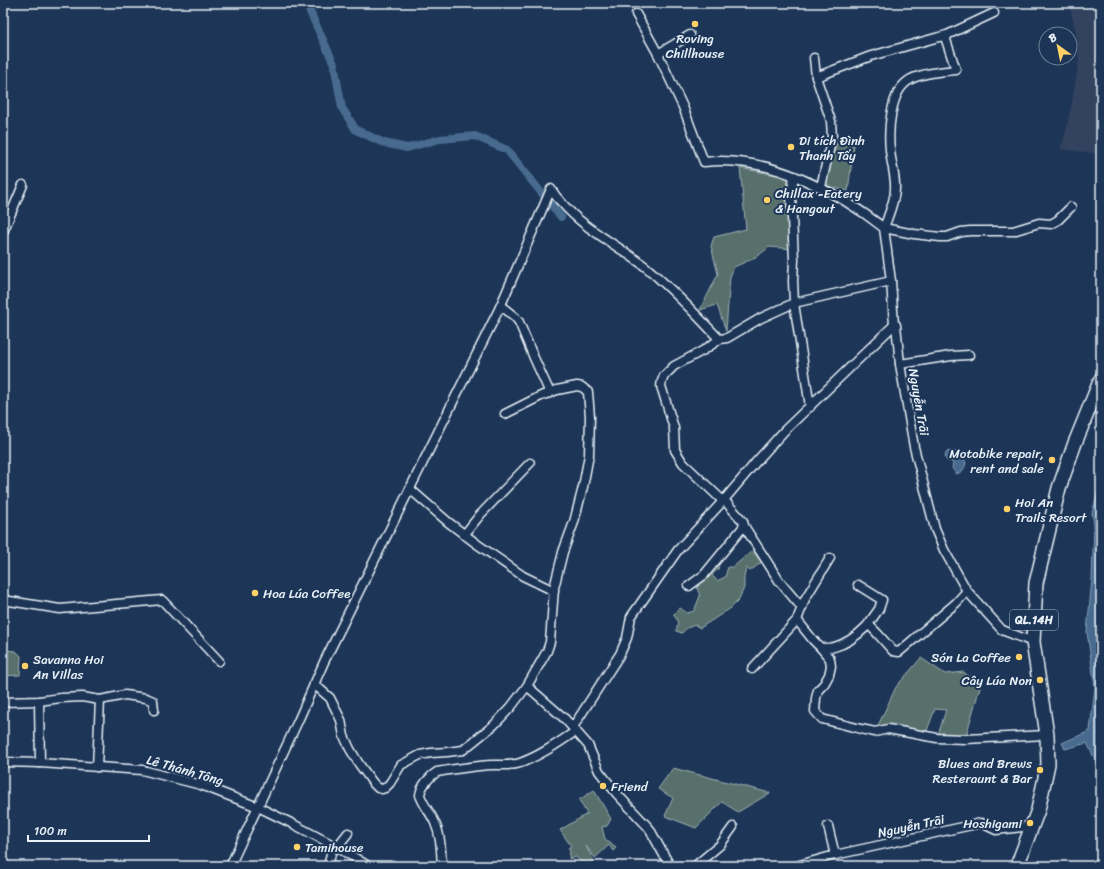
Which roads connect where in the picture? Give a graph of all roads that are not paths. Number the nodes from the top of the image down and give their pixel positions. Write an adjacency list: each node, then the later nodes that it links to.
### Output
1 (994, 13): 4 (street)
2 (636, 14): 5 (street)
3 (690, 35): 5 (street)
4 (947, 35): 7 (street); 12 (street)
5 (658, 54): 8 (street)
6 (814, 58): 7 (street)
7 (816, 77): 10 (street)
8 (794, 176): 10 (street); 15 (street)
9 (23, 185): 13 (street)
10 (821, 187): 12 (street)
11 (1071, 208): 12 (street)
12 (884, 228): 14 (street, Nguyễn Trãi)
13 (3, 232)
14 (890, 281): 15 (street); 17 (street, Nguyễn Trãi)
15 (794, 303): 18 (street); 23 (street)
16 (500, 307): 18 (street); 22 (street); 26 (street)
17 (894, 325): 20 (street, Nguyễn Trãi); 23 (street)
18 (719, 339): 27 (street)
19 (969, 355): 20 (street)
20 (900, 364): 34 (street, Nguyễn Trãi)
21 (1101, 379): 39 (main road, QL.14H)
22 (550, 393): 24 (street); 33 (street)
23 (810, 407): 27 (street)
24 (505, 414)
25 (530, 463): 29 (street)
26 (410, 489): 29 (street); 43 (street)
27 (724, 500): 28 (street); 49 (street)
28 (744, 526): 32 (street); 36 (street)
29 (464, 535): 33 (street)
30 (830, 558): 36 (street)
31 (858, 585): 38 (street)
32 (689, 586)
33 (554, 591): 44 (street)
34 (967, 591): 38 (street); 39 (street, Nguyễn Trãi)
35 (3, 600): 41 (street)
36 (802, 608): 37 (street)
37 (797, 620): 40 (street); 42 (street)
38 (867, 626): 40 (street)
39 (1033, 642): 50 (main road, QL.14H)
40 (821, 648): 50 (street)
41 (219, 661)
42 (752, 669)
43 (314, 684): 44 (street); 54 (street)
44 (527, 686): 49 (street)
45 (100, 700): 46 (street); 48 (street); 53 (street)
46 (39, 701): 47 (street); 52 (street)
47 (3, 702)
48 (154, 710)
49 (574, 729): 64 (street); 65 (street)
50 (1047, 735): 56 (main road, QL.14H)
51 (3, 762): 52 (street, Lê Thánh Tông)
52 (40, 763): 53 (street, Lê Thánh Tông)
53 (97, 767): 54 (street, Lê Thánh Tông)
54 (258, 806): 59 (street, Lê Thánh Tông); 61 (street)
55 (828, 826): 60 (street)
56 (1032, 826): 60 (street, Nguyễn Trãi); 68 (main road, QL.14H)
57 (733, 827): 66 (street)
58 (348, 833): 59 (street)
59 (335, 846): 62 (street); 63 (street, Lê Thánh Tông)
60 (835, 855): 67 (street, Nguyễn Trãi)
61 (230, 866)
62 (328, 866)
63 (368, 866)
64 (442, 866)
65 (670, 866)
66 (695, 866)
67 (796, 866)
68 (1017, 866)

